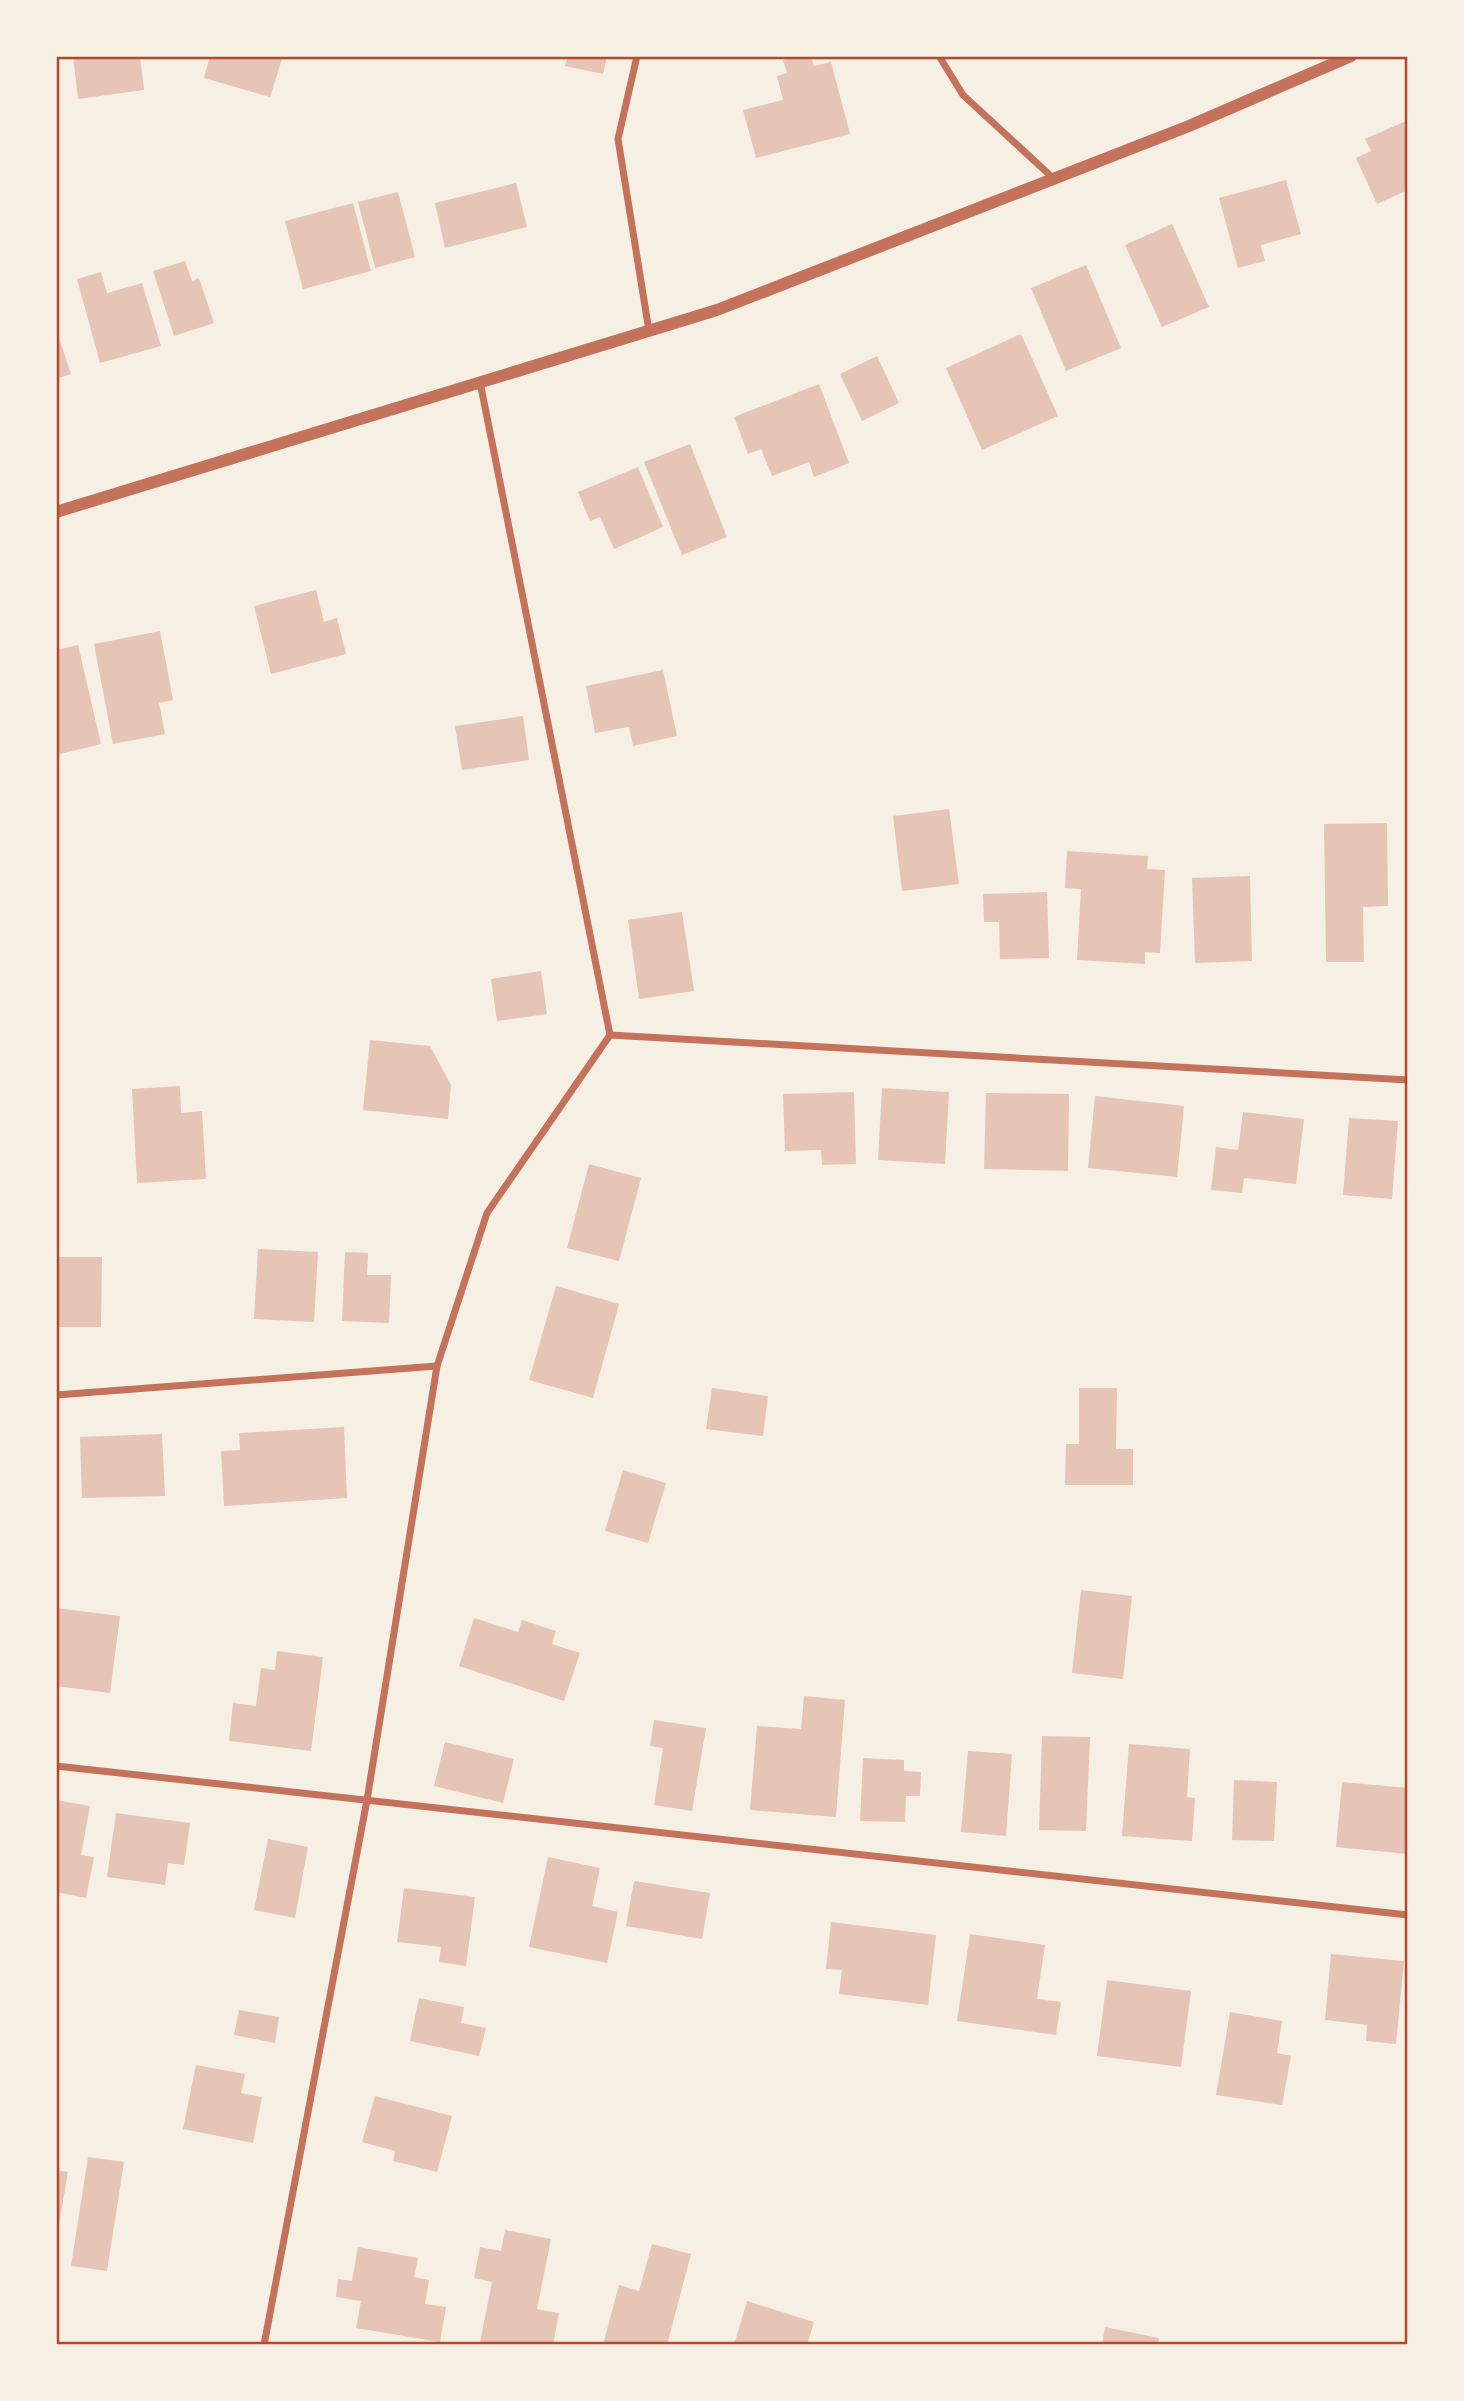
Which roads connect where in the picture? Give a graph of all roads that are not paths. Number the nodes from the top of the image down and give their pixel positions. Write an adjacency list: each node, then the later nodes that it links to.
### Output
1 (637, 56): 5 (street)
2 (939, 56): 4 (street)
3 (1351, 56): 4 (street)
4 (1053, 178): 5 (street)
5 (649, 331): 6 (street)
6 (480, 382): 7 (street); 8 (street)
7 (56, 512)
8 (610, 1035): 9 (street); 10 (street)
9 (1408, 1080)
10 (437, 1366): 11 (street); 13 (street)
11 (56, 1395)
12 (56, 1766): 13 (street)
13 (367, 1800): 14 (street); 15 (street)
14 (1408, 1915)
15 (264, 2345)

